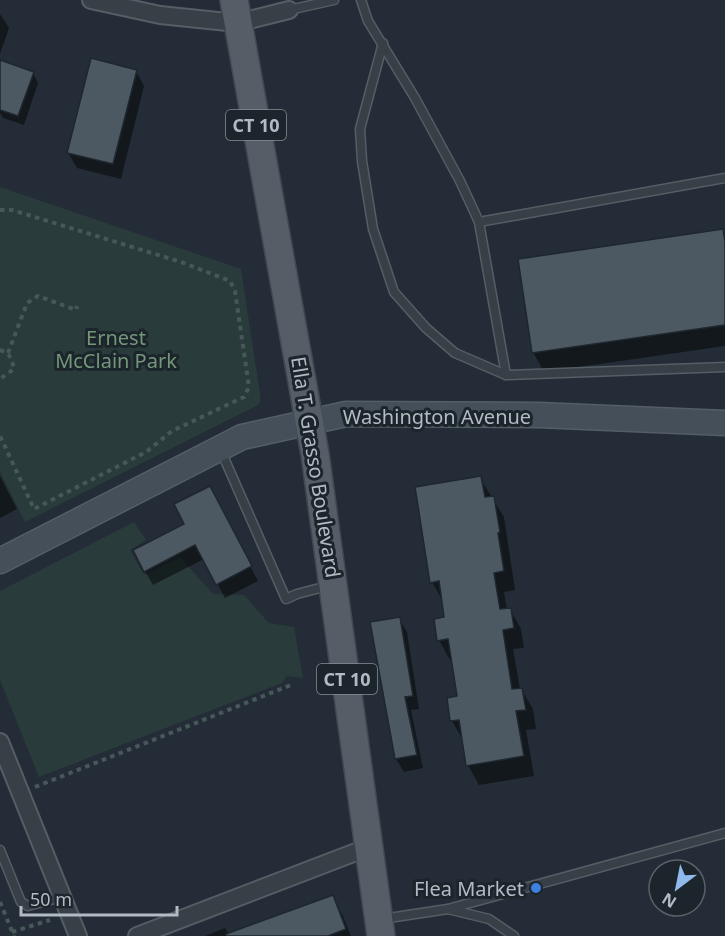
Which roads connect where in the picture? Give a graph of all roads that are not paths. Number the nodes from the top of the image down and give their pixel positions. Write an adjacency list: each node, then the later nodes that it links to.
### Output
1 (91, 0): 5 (street)
2 (334, 0): 4 (lane)
3 (361, 0): 6 (lane)
4 (289, 10): 5 (street)
5 (236, 12): 11 (main road, Ella T. Grasso Boulevard / CT 10)
6 (383, 43): 8 (lane); 10 (lane)
7 (725, 178): 8 (lane)
8 (479, 222): 10 (lane)
9 (725, 367): 10 (lane)
10 (506, 375)
11 (309, 422): 12 (main road, Washington Avenue); 13 (main road, Washington Avenue); 15 (main road, Ella T. Grasso Boulevard / CT 10)
12 (725, 423)
13 (220, 448): 14 (main road, Washington Avenue); 15 (lane)
14 (0, 561)
15 (334, 584): 18 (main road, Ella T. Grasso Boulevard / CT 10)
16 (0, 742): 20 (street)
17 (725, 833): 21 (lane)
18 (369, 847): 22 (main road, Ella T. Grasso Boulevard / CT 10); 24 (street)
19 (0, 850): 20 (lane)
20 (62, 897): 23 (street)
21 (448, 909): 22 (lane); 25 (lane)
22 (379, 928)
23 (78, 936)
24 (137, 936)
25 (514, 936)

